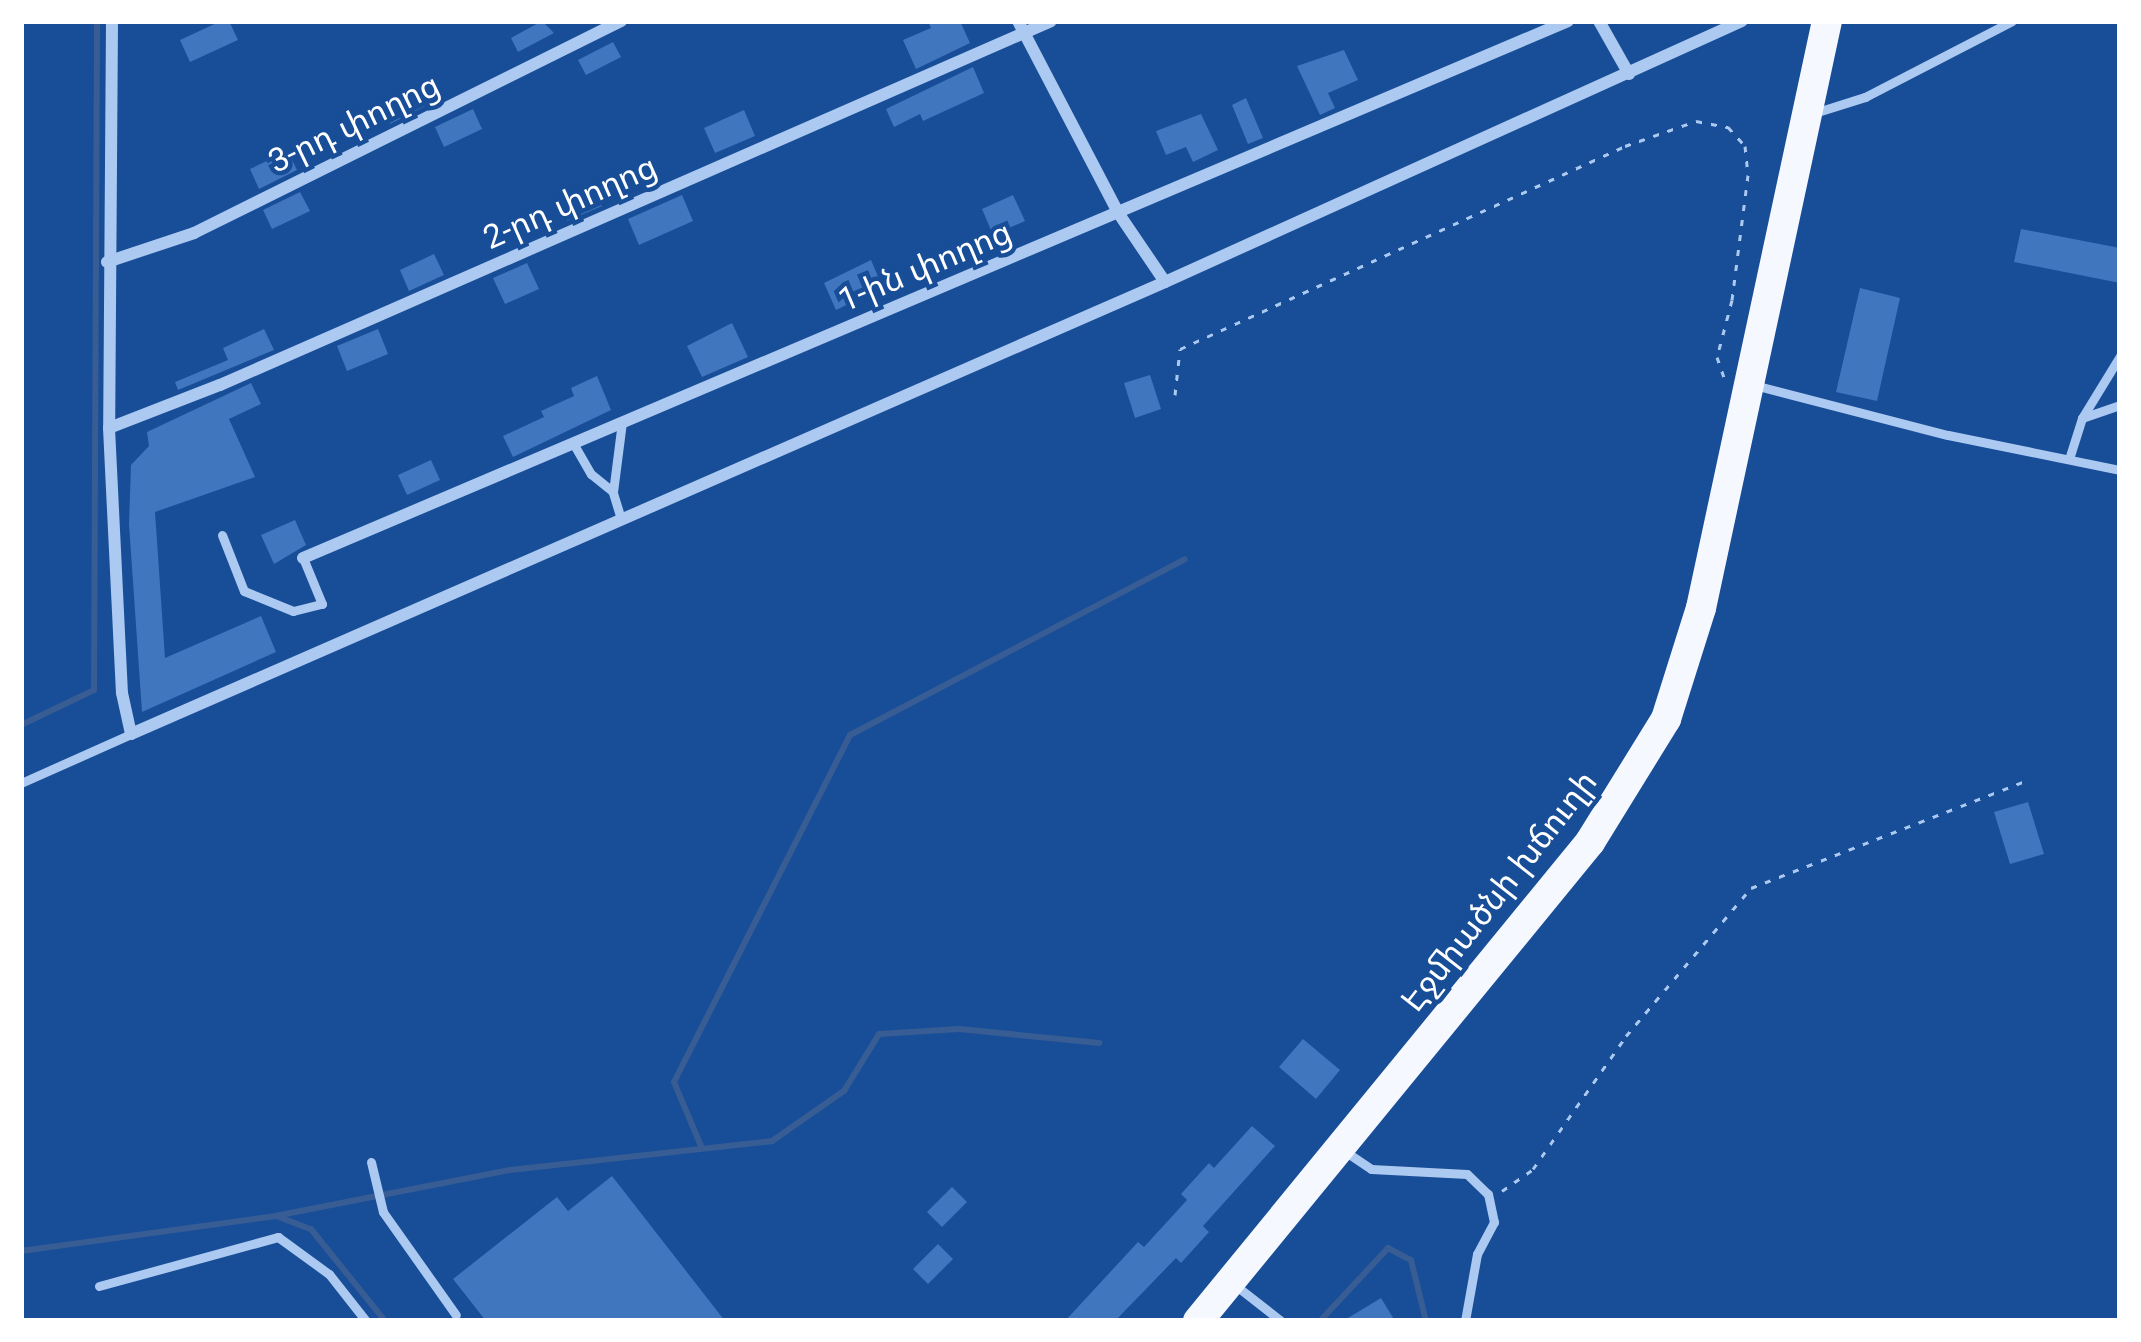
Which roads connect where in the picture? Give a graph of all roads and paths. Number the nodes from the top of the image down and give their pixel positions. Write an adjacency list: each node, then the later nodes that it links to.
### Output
1 (112, 21): 13 (street)
2 (621, 21): 13 (street, 3-րդ փողոց)
3 (1051, 21): 8 (street, 2-րդ փողոց)
4 (1568, 21): 12 (street, 1-ին փողոց)
5 (1599, 21): 10 (street)
6 (1742, 21): 10 (street)
7 (2012, 21): 11 (lane)
8 (1021, 27): 12 (street); 21 (street, 2-րդ փողոց)
9 (1824, 33): 11 (main road, Էջմիածնի խճուղի)
10 (1629, 74): 14 (street)
11 (1806, 116): 16 (main road, Էջմիածնի խճուղի)
12 (1119, 214): 14 (street); 20 (street, 1-ին փողոց)
13 (107, 262): 21 (street)
14 (1165, 282): 26 (street)
15 (2120, 356): 19 (lane)
16 (1749, 384): 17 (path); 23 (lane); 32 (main road, Էջմիածնի խճուղի)
17 (1175, 395)
18 (2120, 405): 19 (lane)
19 (2082, 418): 23 (lane)
20 (622, 422): 22 (street, 1-ին փողոց); 25 (lane)
21 (109, 428): 29 (street)
22 (573, 442): 25 (lane); 28 (street, 1-ին փողոց)
23 (2069, 459): 24 (lane)
24 (2120, 470)
25 (613, 492): 26 (lane)
26 (621, 519): 29 (street)
27 (222, 535): 28 (lane)
28 (303, 558)
29 (131, 734): 31 (lane)
30 (2026, 781): 34 (path)
31 (21, 783)
32 (1340, 1149): 34 (lane); 35 (main road, Էջմիածնի խճուղի)
33 (371, 1162): 37 (lane)
34 (1488, 1194): 41 (lane)
35 (1231, 1282): 39 (main road, Էջմիածնի խճուղի); 40 (lane)
36 (99, 1286): 38 (lane)
37 (456, 1319)
38 (366, 1321)
39 (1198, 1321)
40 (1281, 1321)
41 (1466, 1321)

